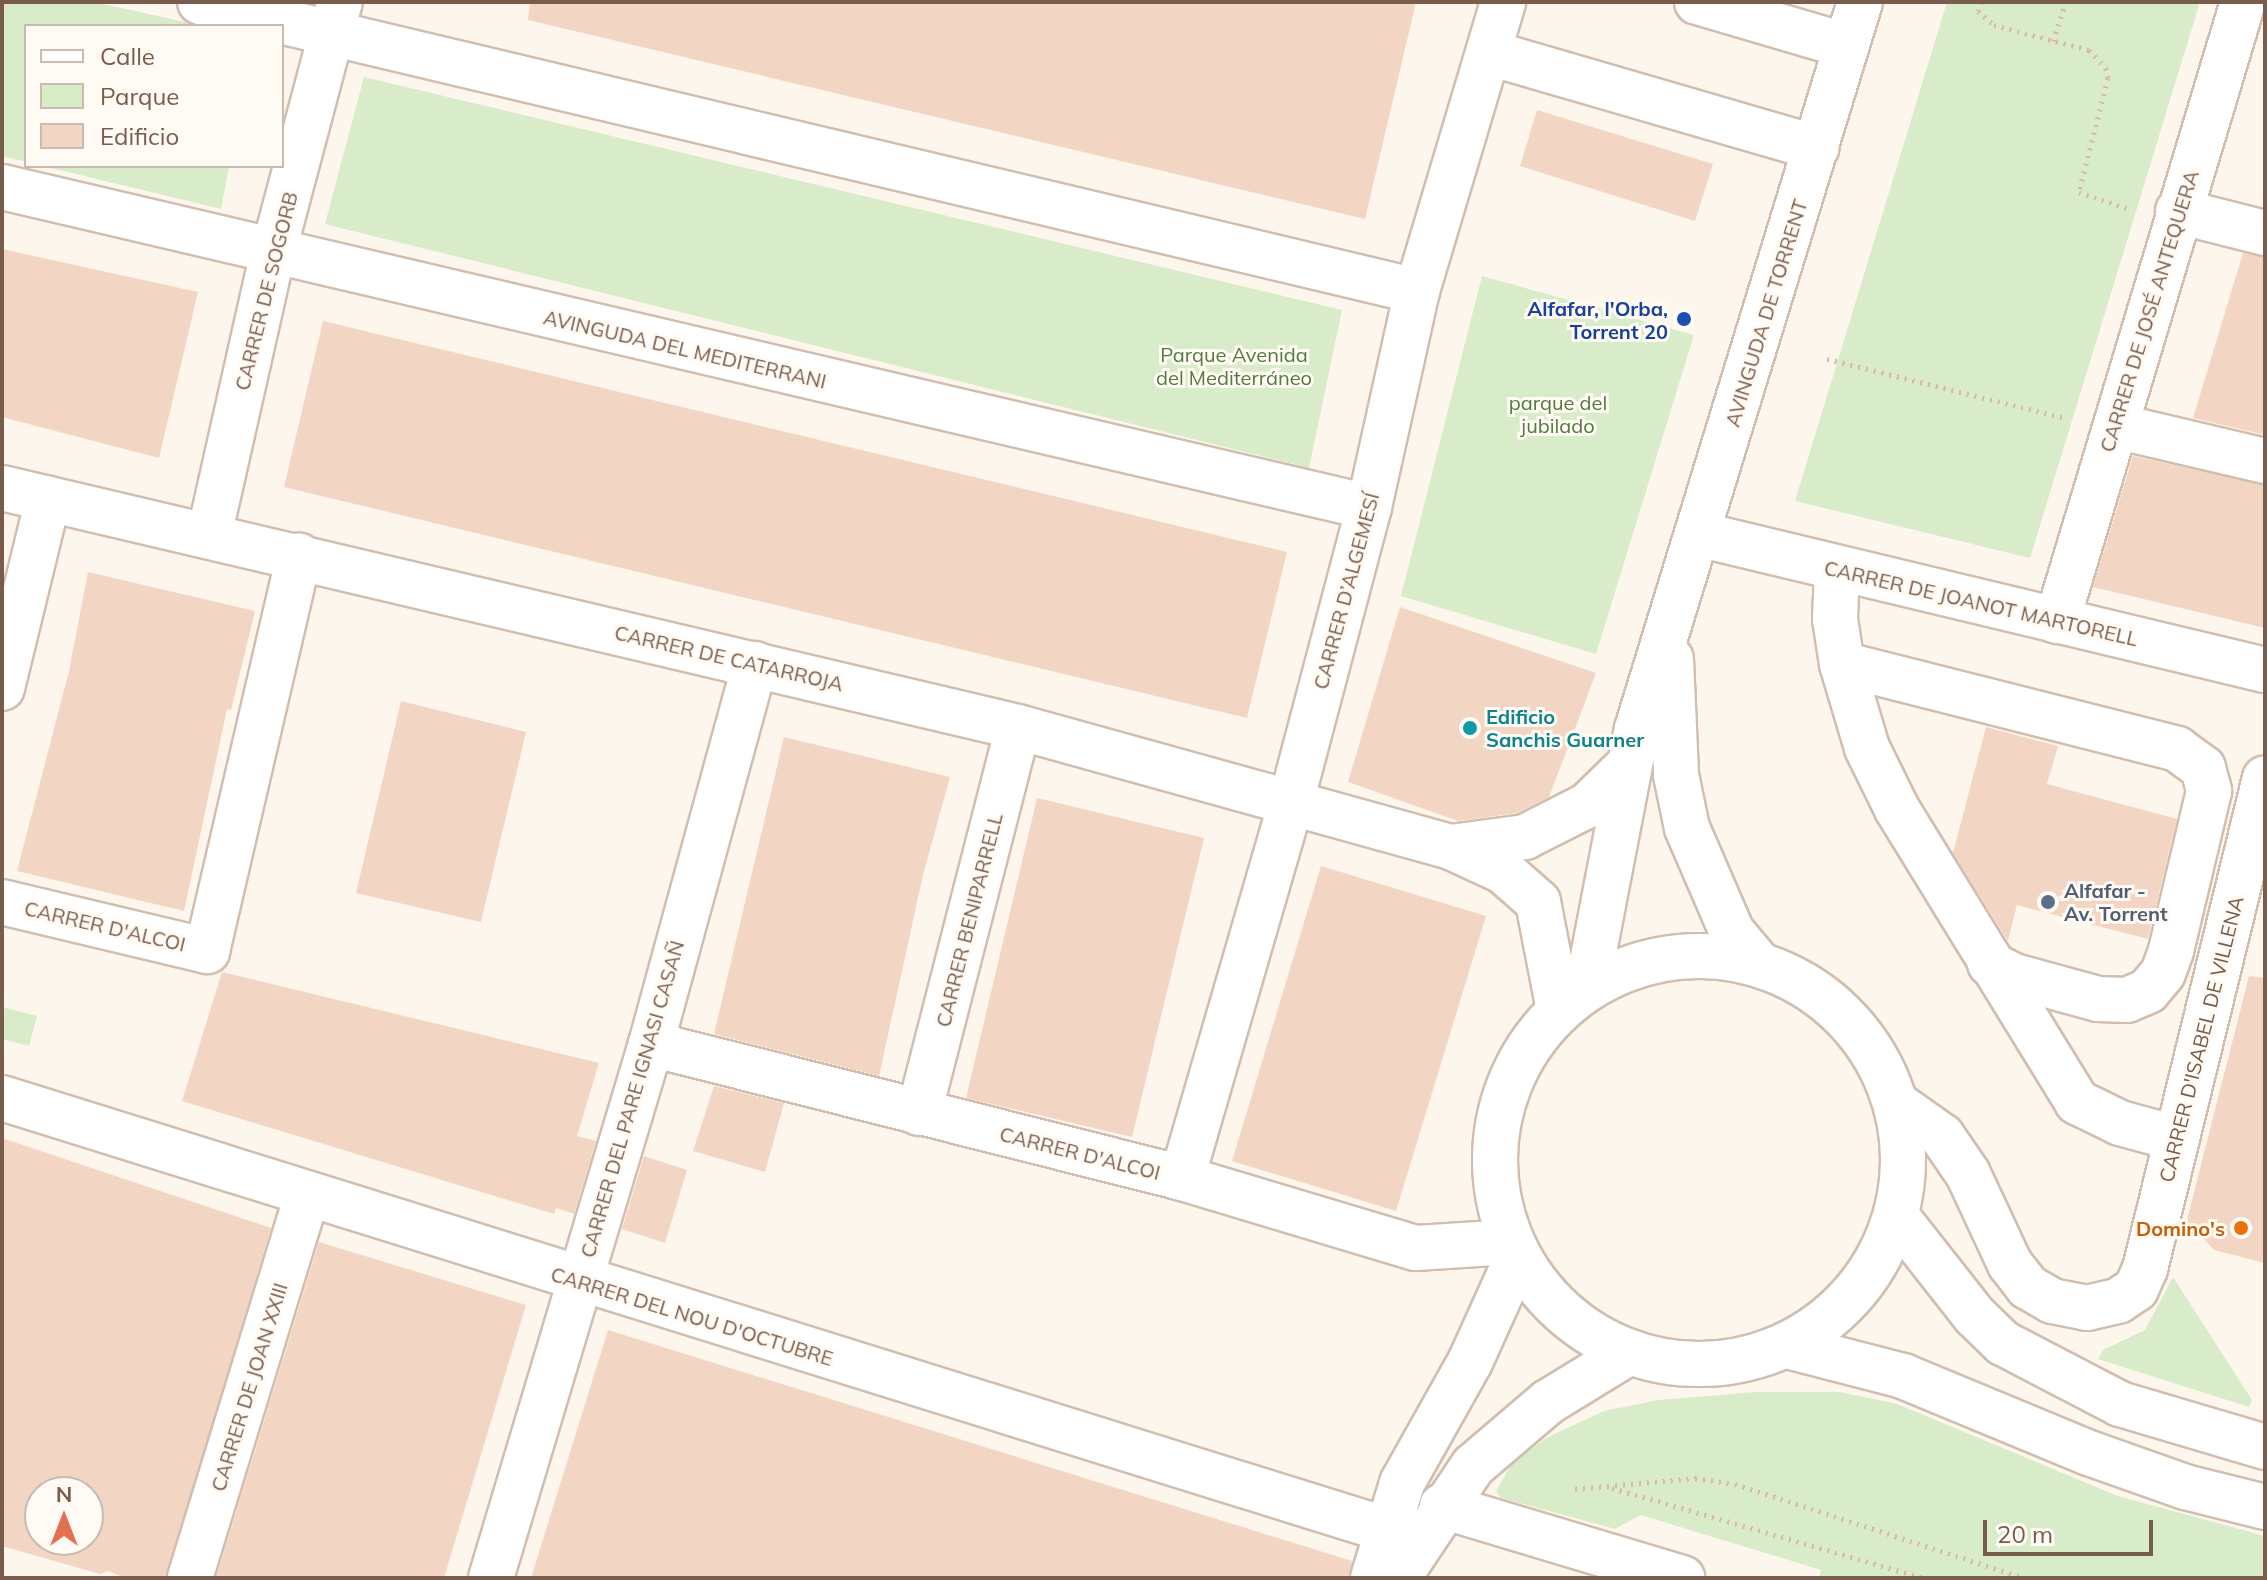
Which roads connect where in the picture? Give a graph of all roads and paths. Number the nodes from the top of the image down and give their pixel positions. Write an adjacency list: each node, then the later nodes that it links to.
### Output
1 (200, 2): 8 (street)
2 (1503, 2): 11 (street, CARRER D’ALGEMESÍ)
3 (1697, 2): 10 (street)
4 (1860, 2): 10 (street, AVINGUDA DE TORRENT)
5 (1981, 2): 9 (path)
6 (2066, 2): 9 (path)
7 (2243, 2): 14 (street, CARRER DE JOSÉ ANTEQUERA)
8 (336, 17): 16 (street, CARRER DE SOGORB); 17 (street)
9 (2053, 41): 14 (path)
10 (1847, 46): 12 (street, AVINGUDA DE TORRENT)
11 (1490, 53): 12 (street); 17 (street, CARRER D’ALGEMESÍ)
12 (1816, 148): 25 (street, AVINGUDA DE TORRENT)
13 (2, 187): 16 (street, AVINGUDA DEL MEDITERRANI)
14 (2157, 211): 15 (street); 29 (street, CARRER DE JOSÉ ANTEQUERA)
15 (2265, 233)
16 (273, 253): 24 (street, AVINGUDA DEL MEDITERRANI); 26 (street, CARRER DE SOGORB)
17 (1417, 291): 24 (street, CARRER D’ALGEMESÍ)
18 (1827, 359): 19 (path)
19 (2073, 420)
20 (2133, 430): 21 (street)
21 (2265, 461)
22 (2, 488): 23 (street, CARRER DE CATARROJA)
23 (48, 499): 26 (street, CARRER DE CATARROJA); 34 (street)
24 (1369, 507): 38 (street, CARRER D’ALGEMESÍ)
25 (1698, 534): 28 (street, CARRER DE JOANOT MARTORELL); 30 (street, AVINGUDA DE TORRENT)
26 (209, 536): 27 (street, CARRER DE CATARROJA)
27 (299, 556): 31 (street, CARRER DE CATARROJA); 40 (street, CARRER D'ALCOI)
28 (1837, 569): 29 (street, CARRER DE JOANOT MARTORELL); 32 (street)
29 (2057, 621): 33 (street, CARRER DE JOANOT MARTORELL)
30 (1670, 624): 36 (street, AVINGUDA DE TORRENT); 41 (street)
31 (755, 664): 35 (street, CARRER DE CATARROJA); 44 (street, CARRER DEL PARE IGNASI CASAÑ)
32 (1842, 664): 42 (street); 42 (street)
33 (2265, 670)
34 (2, 688)
35 (1018, 727): 38 (street, CARRER DE CATARROJA); 47 (street, CARRER BENIPARRELL)
36 (1629, 765): 39 (street, CARRER DE CATARROJA); 43 (street, AVINGUDA DE TORRENT)
37 (2265, 778): 48 (street, CARRER D'ISABEL DE VILLENA)
38 (1291, 802): 39 (street, CARRER DE CATARROJA); 49 (street, CARRER D’ALGEMESÍ)
39 (1451, 847): 43 (street, CARRER DE CATARROJA)
40 (2, 902)
41 (1759, 964): 43 (street); 46 (street)
42 (1990, 964): 48 (street)
43 (1573, 999): 52 (street)
44 (651, 1044): 47 (street, CARRER D'ALCOI); 53 (street, CARRER DEL PARE IGNASI CASAÑ)
45 (2, 1098): 50 (street, CARRER DEL NOU D'OCTUBRE)
46 (1898, 1105): 48 (street, CARRER D'ISABEL DE VILLENA); 51 (street)
47 (919, 1113): 49 (street, CARRER D'ALCOI)
48 (2175, 1138)
49 (1182, 1178): 52 (street, CARRER D'ALCOI)
50 (307, 1195): 53 (street, CARRER DEL NOU D'OCTUBRE); 62 (street, CARRER DE JOAN XXIII)
51 (1897, 1217): 54 (street); 56 (street)
52 (1514, 1250): 55 (street); 61 (street)
53 (579, 1282): 61 (street, CARRER DEL NOU D'OCTUBRE); 63 (street, CARRER DEL PARE IGNASI CASAÑ)
54 (1787, 1346): 55 (street); 60 (street)
55 (1628, 1353): 59 (street)
56 (2265, 1447)
57 (1559, 1487): 58 (path)
58 (1609, 1487): 67 (path); 68 (path)
59 (1442, 1506): 65 (street); 66 (street)
60 (2265, 1507)
61 (1384, 1529): 64 (street)
62 (190, 1578)
63 (491, 1578)
64 (1373, 1578)
65 (1398, 1578)
66 (1682, 1578)
67 (1923, 1578)
68 (2025, 1578)

